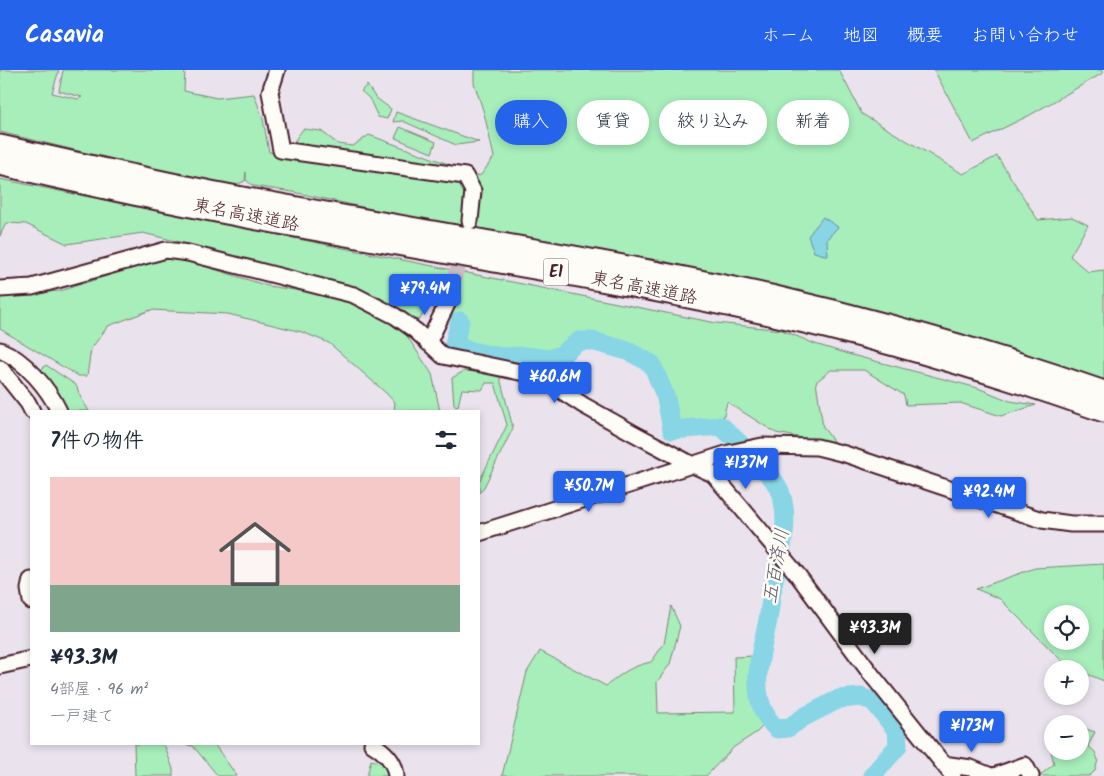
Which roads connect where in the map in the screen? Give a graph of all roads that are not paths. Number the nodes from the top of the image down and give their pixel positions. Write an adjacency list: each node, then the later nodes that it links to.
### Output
1 (277, 70): 4 (street)
2 (0, 146): 10 (highway, 東名高速道路 / E1)
3 (0, 164): 13 (highway, 東名高速道路 / E1)
4 (470, 221)
5 (0, 289): 7 (street)
6 (448, 302): 7 (street)
7 (428, 343): 14 (street)
8 (0, 350): 12 (street)
9 (0, 368): 11 (street)
10 (1104, 392)
11 (32, 410)
12 (59, 410)
13 (1104, 411)
14 (691, 464): 15 (street); 16 (street); 20 (street)
15 (1104, 524)
16 (480, 533)
17 (30, 659): 18 (street)
18 (0, 666)
19 (374, 745): 21 (street)
20 (943, 764): 22 (street); 23 (street)
21 (396, 776)
22 (953, 776)
23 (992, 776): 24 (street)
24 (1031, 776)

